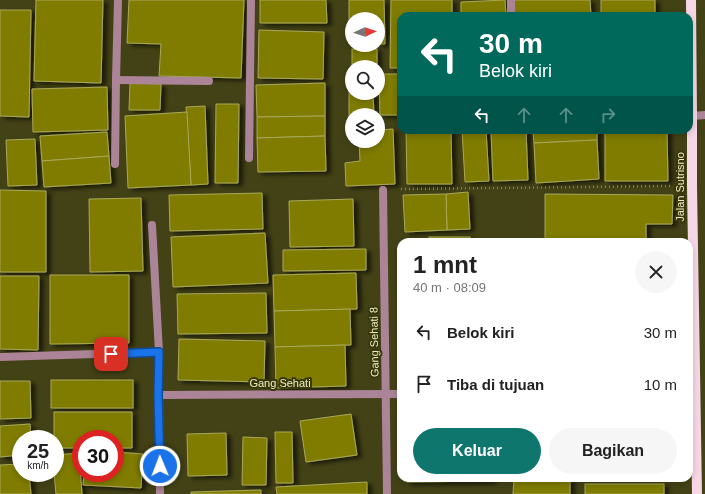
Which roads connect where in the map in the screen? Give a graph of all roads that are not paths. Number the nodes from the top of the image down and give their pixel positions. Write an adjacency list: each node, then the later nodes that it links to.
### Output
1 (118, 0): 7 (street)
2 (251, 0): 12 (street)
3 (511, 0): 5 (street)
4 (691, 0): 6 (main road, Jalan Sutrisno)
5 (511, 12)
6 (691, 12)
7 (116, 80): 8 (street); 13 (street)
8 (209, 81)
9 (705, 115): 10 (street)
10 (693, 116)
11 (692, 134): 16 (main road, Jalan Sutrisno)
12 (250, 158)
13 (115, 164)
14 (383, 190): 19 (street, Gang Sehati 8)
15 (152, 225): 17 (street)
16 (692, 238)
17 (159, 352): 18 (street); 21 (street)
18 (0, 356)
19 (386, 393): 20 (street, Gang Sehati); 21 (street, Gang Sehati); 24 (street, Gang Sehati 8)
20 (397, 394)
21 (158, 395): 23 (street)
22 (693, 411): 25 (main road, Jalan Sutrisno)
23 (160, 494)
24 (387, 494)
25 (697, 494)

